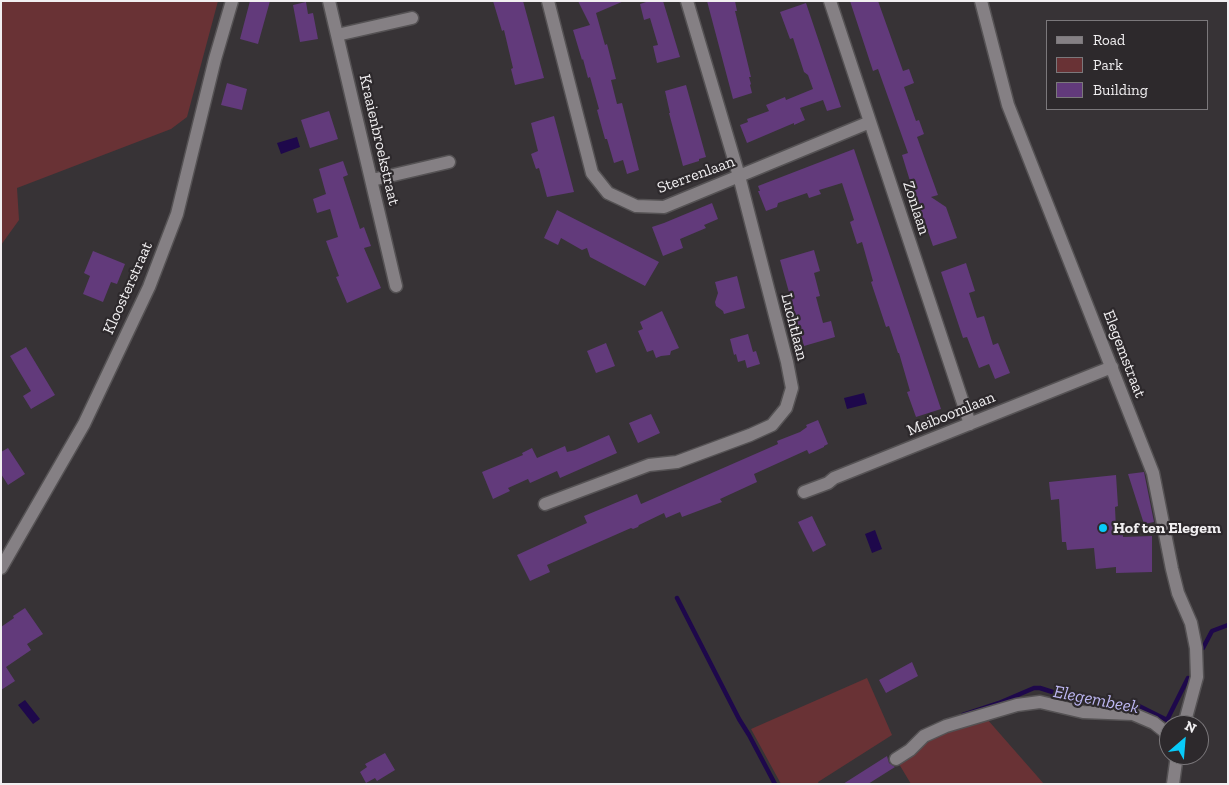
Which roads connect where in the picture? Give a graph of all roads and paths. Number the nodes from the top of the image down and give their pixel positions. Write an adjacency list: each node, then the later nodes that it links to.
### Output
1 (232, 1): 18 (street, Kloosterstraat)
2 (329, 1): 8 (street, Kraaienbroekstraat)
3 (548, 1): 11 (street, Sterrenlaan)
4 (687, 1): 11 (street, Luchtlaan)
5 (830, 1): 9 (street, Zonlaan)
6 (981, 1): 14 (street, Elegemstraat)
7 (412, 18): 8 (street)
8 (338, 35): 12 (street, Kraaienbroekstraat)
9 (870, 122): 11 (street, Sterrenlaan); 15 (street, Zonlaan)
10 (449, 162): 12 (street)
11 (739, 176): 17 (street, Luchtlaan)
12 (372, 180): 13 (street, Kraaienbroekstraat)
13 (396, 286)
14 (1112, 367): 15 (street, Meiboomlaan); 19 (street, Elegemstraat)
15 (970, 424): 16 (street, Meiboomlaan)
16 (804, 492)
17 (545, 504)
18 (1, 568)
19 (1187, 715)
20 (1159, 727): 21 (street)
21 (896, 759)
22 (1175, 765): 23 (street)
23 (1173, 784)

